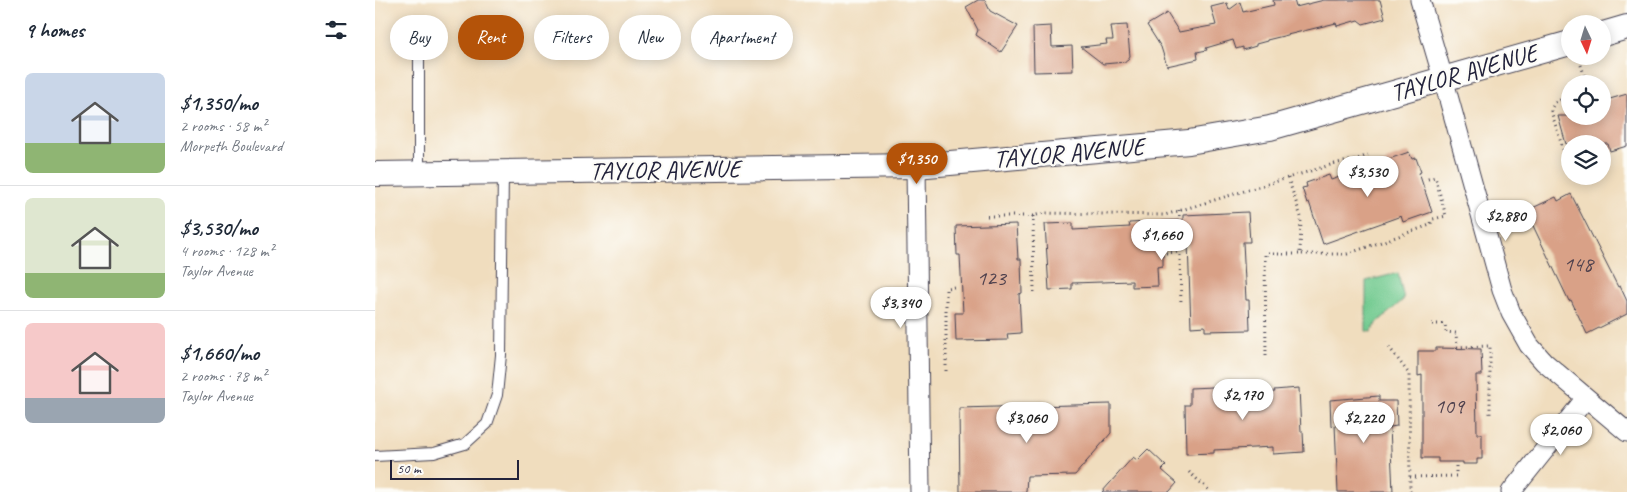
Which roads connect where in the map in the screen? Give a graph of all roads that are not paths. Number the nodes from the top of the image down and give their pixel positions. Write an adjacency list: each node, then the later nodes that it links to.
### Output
1 (1420, 0): 6 (street)
2 (1627, 27): 3 (street)
3 (1611, 32)
4 (1561, 45): 6 (street, TAYLOR AVENUE)
5 (419, 60): 9 (lane)
6 (1443, 78): 7 (street, TAYLOR AVENUE); 11 (street)
7 (916, 166): 8 (street, TAYLOR AVENUE); 14 (street)
8 (503, 172): 9 (street, TAYLOR AVENUE); 13 (lane)
9 (419, 173): 10 (street, TAYLOR AVENUE)
10 (375, 174)
11 (1586, 398): 12 (street); 15 (street)
12 (1627, 432)
13 (375, 456)
14 (920, 492)
15 (1511, 492)

